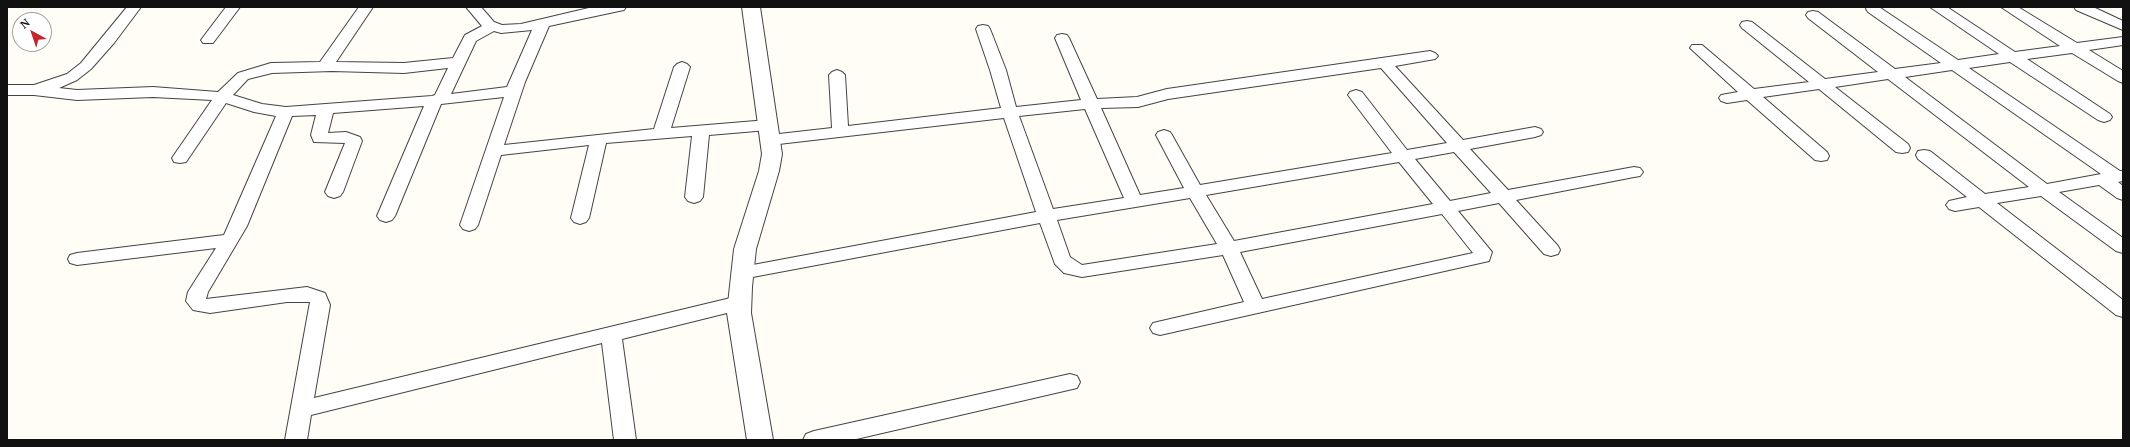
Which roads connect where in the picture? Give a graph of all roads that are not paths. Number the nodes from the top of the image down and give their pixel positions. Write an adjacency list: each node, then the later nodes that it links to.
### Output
1 (134, 7): 35 (street)
2 (233, 7): 19 (street)
3 (366, 7): 27 (street)
4 (473, 7): 15 (street)
5 (619, 7): 10 (street)
6 (751, 7): 49 (street)
7 (1938, 7): 24 (street)
8 (2008, 7): 22 (street)
9 (2081, 7): 16 (street)
10 (597, 9): 13 (street)
11 (1873, 9): 28 (street)
12 (1813, 15): 30 (street)
13 (542, 24): 15 (street); 36 (street)
14 (1747, 25): 33 (street)
15 (493, 26): 25 (street)
16 (2123, 26)
17 (984, 29): 45 (street)
18 (1062, 38): 42 (street)
19 (208, 40)
20 (2123, 41): 22 (street)
21 (1698, 48): 38 (street)
22 (2075, 48): 24 (street); 32 (street)
23 (1430, 56): 26 (street)
24 (2014, 57): 28 (street); 46 (street)
25 (459, 62): 27 (street); 41 (street)
26 (1384, 62): 42 (street); 54 (street)
27 (325, 66): 39 (street)
28 (1952, 66): 30 (street); 62 (street)
29 (682, 67): 51 (street)
30 (1892, 74): 33 (street); 63 (street)
31 (837, 75): 50 (street)
32 (2123, 78)
33 (1823, 84): 38 (street); 55 (street)
34 (7, 90): 35 (street)
35 (34, 90): 39 (street)
36 (514, 91): 41 (street); 56 (street)
37 (1356, 95): 58 (street)
38 (1751, 95): 40 (street); 59 (street)
39 (222, 97): 44 (street); 60 (street)
40 (1727, 98)
41 (438, 100): 43 (street); 73 (street)
42 (1091, 105): 45 (street); 70 (street)
43 (326, 109): 44 (street); 65 (street)
44 (286, 112): 77 (street)
45 (1010, 113): 50 (street); 74 (street)
46 (2104, 117)
47 (701, 130): 49 (street); 51 (street); 68 (street)
48 (1535, 132): 54 (street)
49 (769, 133): 50 (street); 82 (street)
50 (840, 133)
51 (661, 134): 53 (street)
52 (1164, 135): 64 (street)
53 (599, 139): 56 (street); 75 (street)
54 (1458, 146): 58 (street); 67 (street)
55 (1902, 148)
56 (495, 152): 76 (street)
57 (1924, 155): 69 (street)
58 (1403, 156): 64 (street); 72 (street)
59 (1821, 156)
60 (180, 158)
61 (1634, 172): 67 (street)
62 (2114, 177): 63 (street); 66 (street)
63 (2043, 190): 69 (street); 78 (street)
64 (1194, 191): 70 (street); 79 (street)
65 (334, 192)
66 (2123, 194)
67 (1502, 196): 72 (street); 80 (street)
68 (694, 197)
69 (1982, 200): 71 (street); 85 (street)
70 (1134, 201): 74 (street)
71 (1955, 205)
72 (1446, 207): 79 (street); 84 (street)
73 (386, 216)
74 (1047, 216): 79 (street); 82 (street)
75 (580, 218)
76 (468, 224)
77 (230, 240): 81 (street); 89 (street)
78 (2123, 247)
79 (1229, 248): 84 (street)
80 (1551, 250)
81 (77, 259)
82 (742, 273): 83 (street)
83 (739, 303): 87 (street); 92 (street)
84 (1256, 307): 86 (street)
85 (2123, 310)
86 (1160, 328)
87 (611, 334): 89 (street); 91 (street)
88 (1070, 382): 93 (street)
89 (302, 409): 90 (street)
90 (296, 440)
91 (625, 440)
92 (760, 440)
93 (814, 440)

